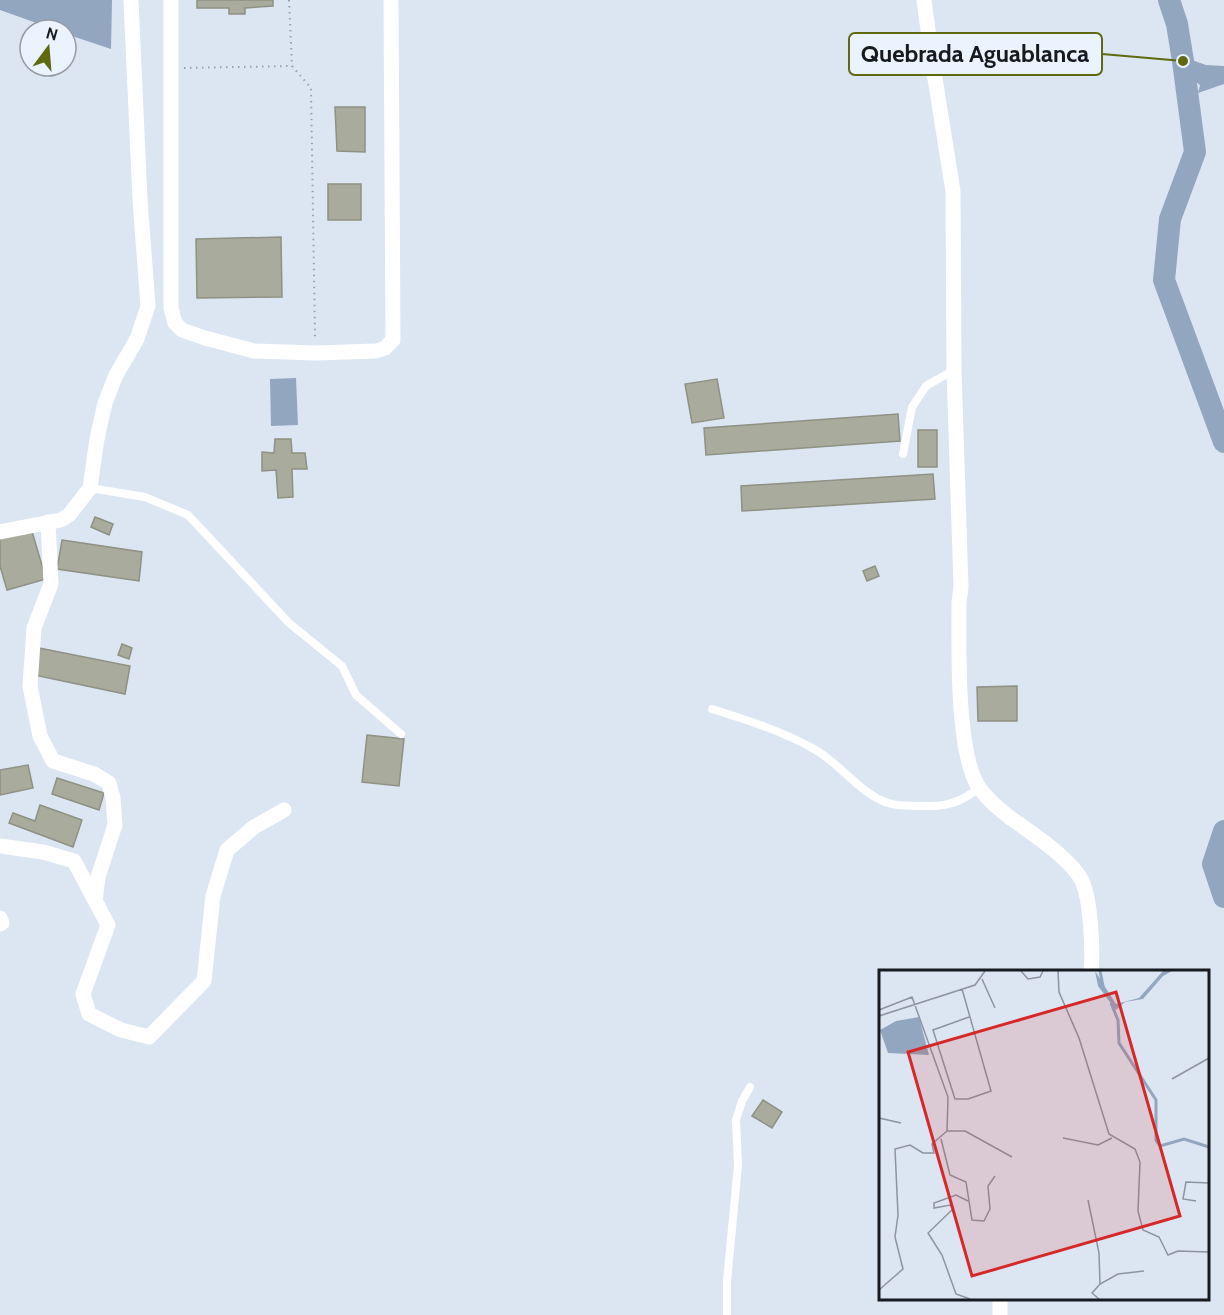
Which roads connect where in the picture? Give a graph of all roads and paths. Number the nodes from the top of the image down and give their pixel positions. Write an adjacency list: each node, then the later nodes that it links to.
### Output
1 (131, 0): 11 (street)
2 (171, 0): 7 (street)
3 (289, 0): 6 (path)
4 (391, 0): 8 (street)
5 (924, 0): 9 (street)
6 (292, 66): 7 (path); 8 (path)
7 (171, 68): 8 (street)
8 (316, 353)
9 (954, 370): 10 (lane); 16 (street)
10 (903, 454)
11 (90, 488): 12 (street); 15 (lane)
12 (48, 522): 13 (street); 19 (street)
13 (0, 532)
14 (712, 709): 16 (lane)
15 (401, 734)
16 (979, 788): 22 (street)
17 (284, 810): 19 (street)
18 (0, 846): 19 (street)
19 (95, 901)
20 (0, 918): 21 (street)
21 (0, 924)
22 (1091, 970)
23 (750, 1087): 24 (lane)
24 (727, 1315)

